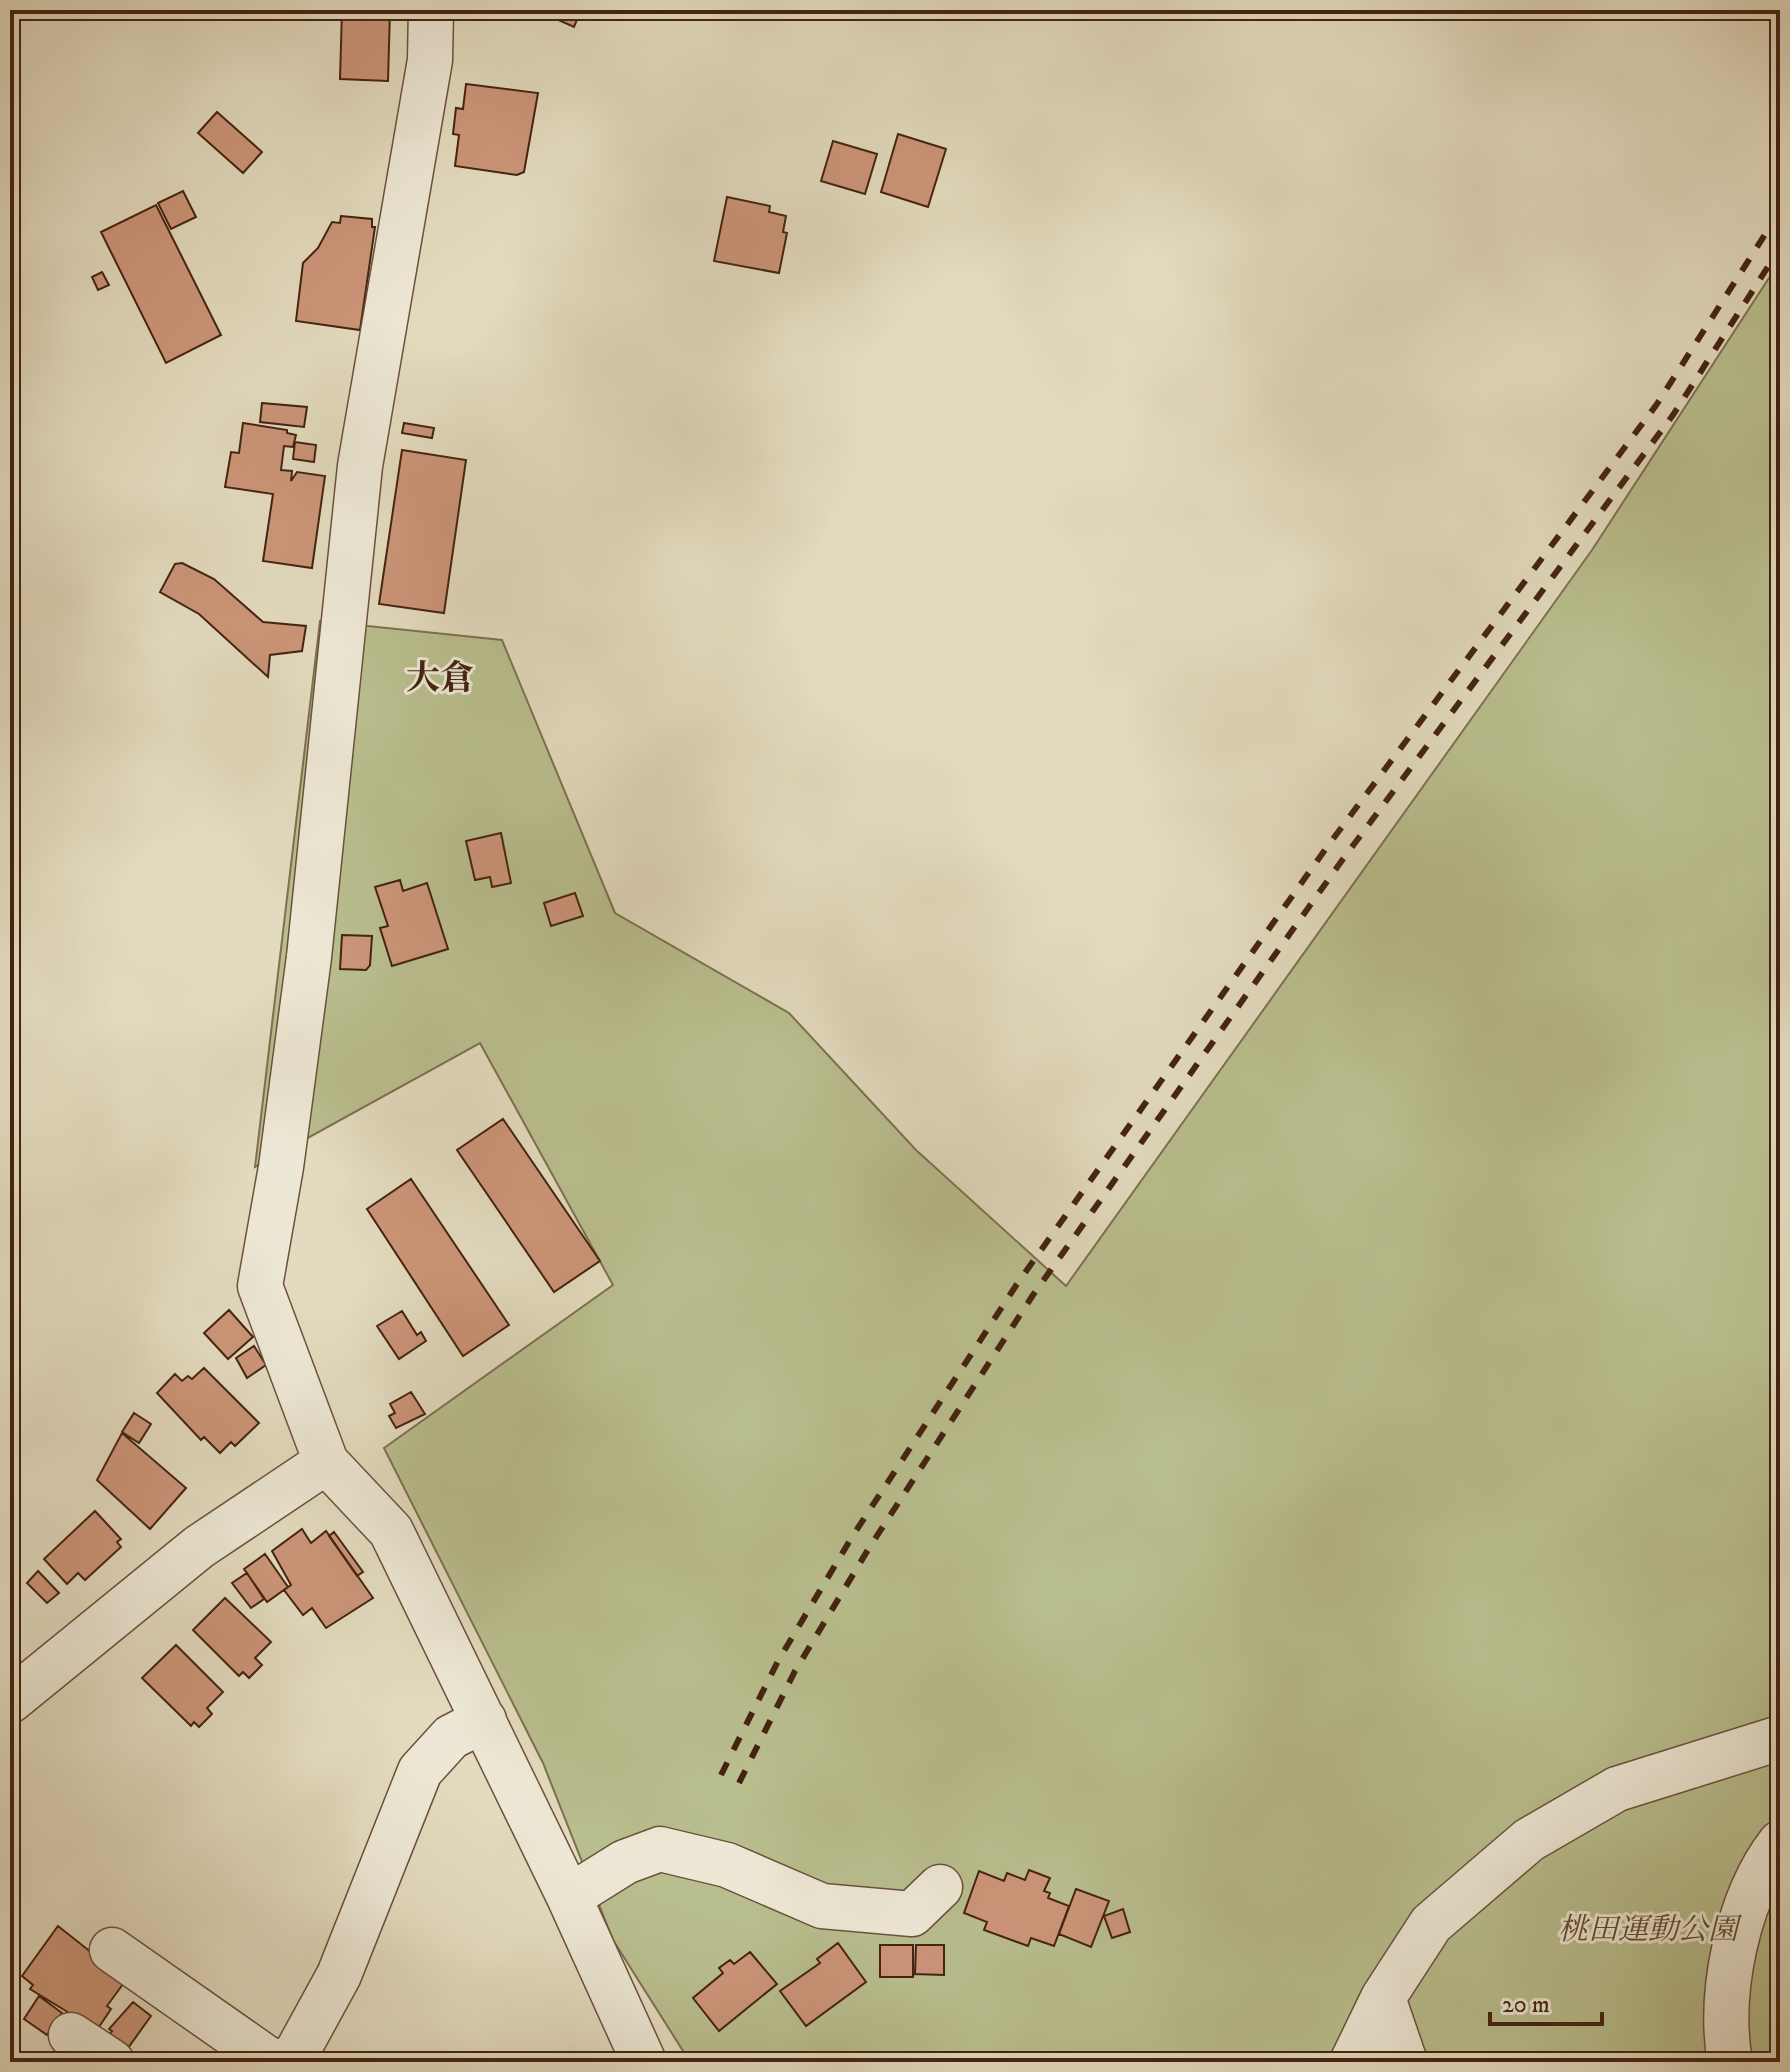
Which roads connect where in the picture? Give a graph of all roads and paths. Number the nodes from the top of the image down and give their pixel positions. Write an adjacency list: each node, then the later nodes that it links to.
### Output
1 (431, 10): 2 (street)
2 (326, 1462): 3 (street); 4 (street)
3 (10, 1701)
4 (484, 1720): 8 (street); 14 (street)
5 (1780, 1738): 10 (street)
6 (1780, 1843): 18 (street)
7 (940, 1887): 8 (street)
8 (569, 1897): 15 (street)
9 (112, 1950): 13 (street)
10 (1383, 1998): 16 (street); 17 (street)
11 (71, 2035): 12 (street)
12 (112, 2062)
13 (272, 2062)
14 (287, 2062)
15 (644, 2062)
16 (1352, 2062)
17 (1405, 2062)
18 (1730, 2062)

